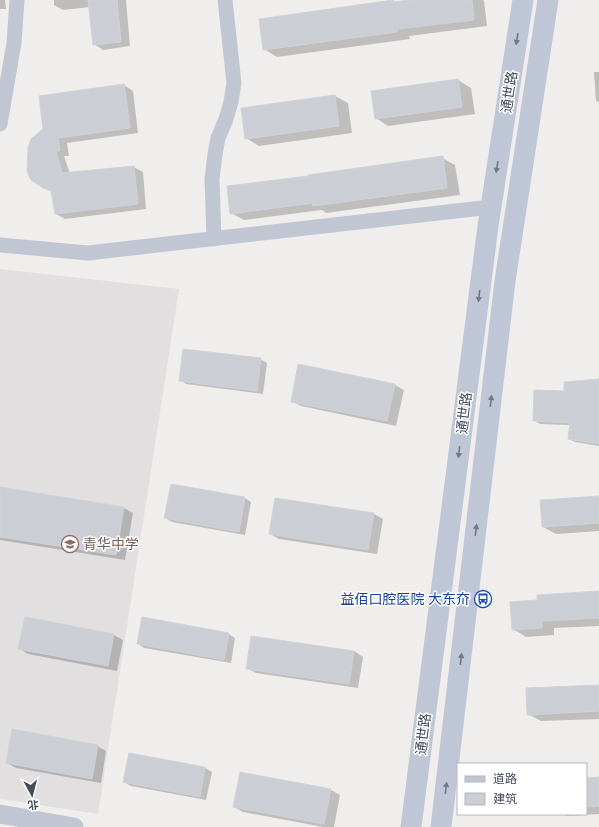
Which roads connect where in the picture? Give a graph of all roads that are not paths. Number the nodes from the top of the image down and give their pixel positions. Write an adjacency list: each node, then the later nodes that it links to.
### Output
1 (18, 0): 5 (street)
2 (225, 0): 8 (street)
3 (523, 0): 7 (main road, 通世路, one-way to 7)
4 (548, 0): 13 (main road, 通世路, one-way to 4)
5 (7, 44): 6 (street)
6 (0, 124)
7 (491, 207): 8 (street); 12 (main road, 通世路, one-way to 12)
8 (214, 239): 9 (street)
9 (0, 245)
10 (0, 814): 11 (street)
11 (74, 827)
12 (412, 827)
13 (441, 827)

